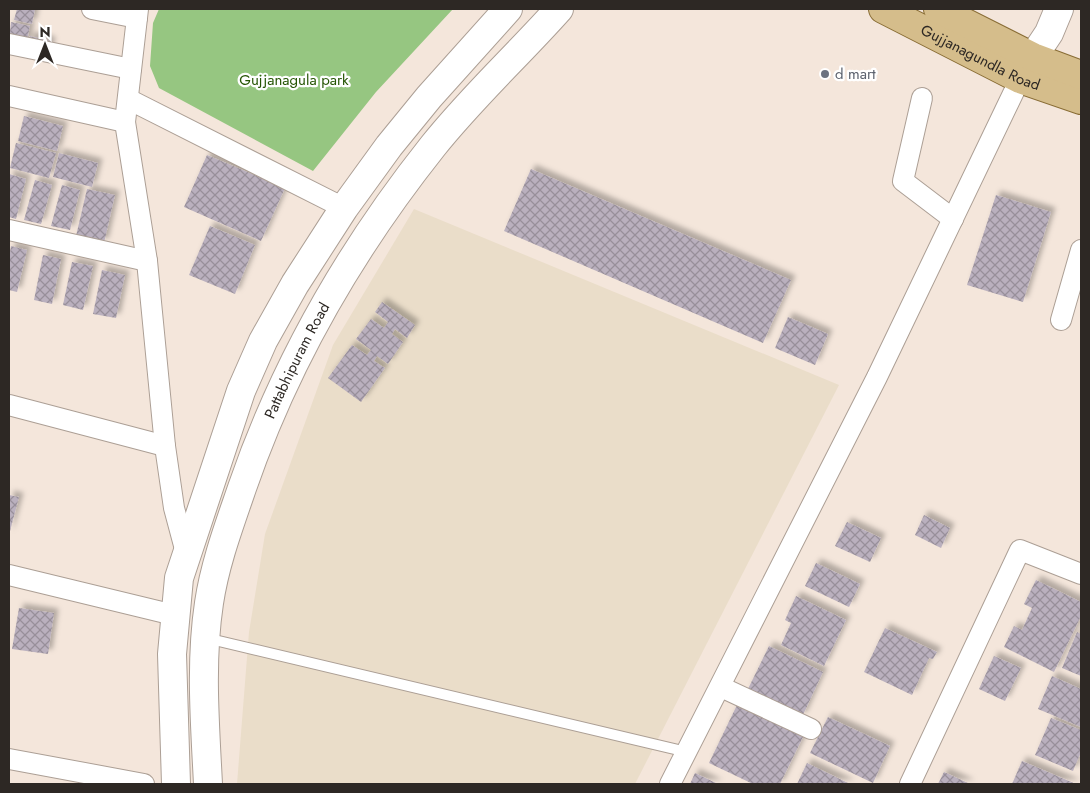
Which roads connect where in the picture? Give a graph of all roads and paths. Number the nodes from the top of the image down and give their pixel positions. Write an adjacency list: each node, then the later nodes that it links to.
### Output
1 (92, 9): 7 (street)
2 (508, 9): 17 (street)
3 (559, 9): 29 (street, Pattabhipuram Road)
4 (883, 9): 9 (main road, Gujjanagundla Road)
5 (938, 9): 9 (main road, Gujjanagundla Road)
6 (1059, 9): 9 (street)
7 (138, 13): 10 (street)
8 (9, 44): 10 (street)
9 (1027, 68): 11 (main road, Gujjanagundla Road); 15 (main road, Gujjanagundla Road); 18 (street)
10 (131, 69): 14 (street)
11 (1081, 75)
12 (9, 96): 16 (street)
13 (922, 98): 18 (street)
14 (128, 99): 16 (street); 17 (street)
15 (1081, 100)
16 (125, 122): 21 (street)
17 (344, 208): 25 (street)
18 (954, 219): 30 (street)
19 (9, 230): 21 (street)
20 (1081, 250): 22 (street)
21 (147, 260): 24 (street)
22 (1061, 320)
23 (9, 405): 24 (street)
24 (165, 446): 25 (street)
25 (186, 553): 28 (street)
26 (1081, 574): 38 (street)
27 (9, 575): 28 (street)
28 (174, 615): 35 (street)
29 (206, 638): 32 (lane); 36 (street, Pattabhipuram Road)
30 (721, 687): 31 (street); 32 (street)
31 (811, 729)
32 (687, 752): 37 (street)
33 (9, 759): 34 (street)
34 (144, 784)
35 (176, 784)
36 (208, 784)
37 (670, 784)
38 (910, 784)

